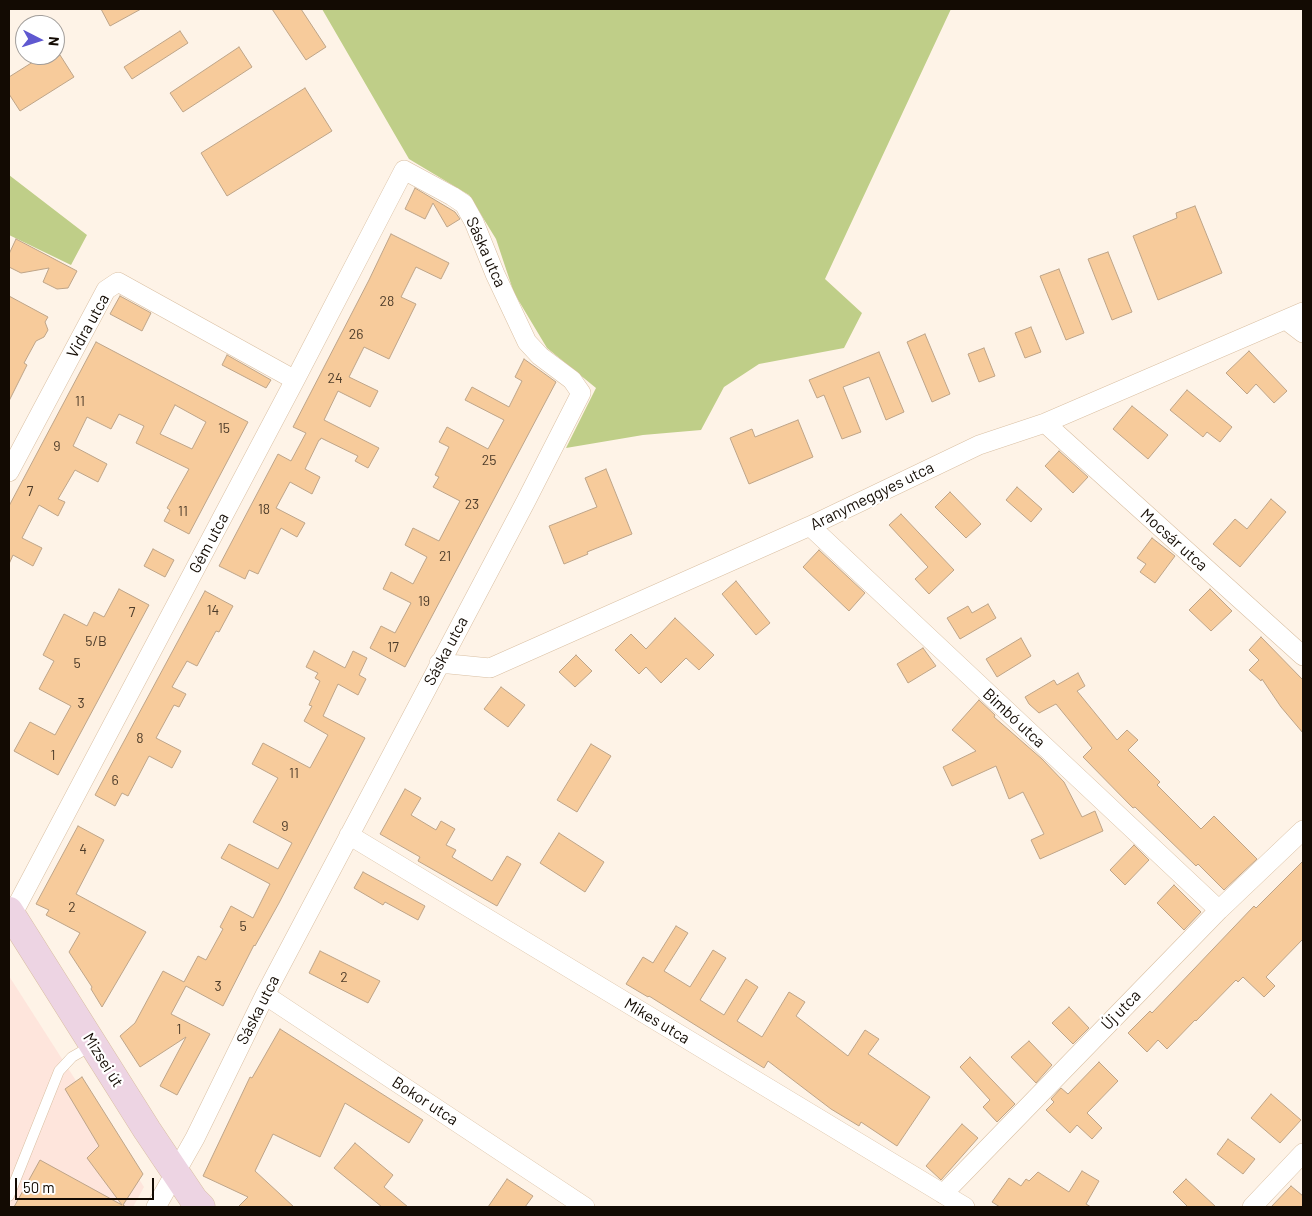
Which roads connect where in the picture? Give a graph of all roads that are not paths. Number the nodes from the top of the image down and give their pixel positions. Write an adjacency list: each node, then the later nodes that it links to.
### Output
1 (404, 170): 5 (street, Gém utca); 10 (street, Sáska utca)
2 (1303, 312): 3 (street, Aranymeggyes utca)
3 (1286, 320): 4 (street); 6 (street, Aranymeggyes utca)
4 (1303, 333)
5 (295, 380): 7 (street, Vidra utca); 14 (street, Gém utca)
6 (1045, 423): 8 (street, Aranymeggyes utca); 9 (street, Mocsár utca)
7 (9, 472)
8 (810, 526): 10 (street, Aranymeggyes utca); 13 (street, Bimbó utca)
9 (1303, 656)
10 (439, 663): 12 (street, Sáska utca)
11 (1303, 830): 13 (street, Új utca)
12 (349, 835): 15 (street, Sáska utca); 19 (street, Mikes utca)
13 (1219, 910): 19 (street, Új utca)
14 (10, 913): 16 (main road, Mizsei út)
15 (265, 995): 18 (street, Sáska utca); 23 (street, Bokor utca)
16 (93, 1044): 18 (main road, Mizsei út); 20 (lane)
17 (1303, 1153): 25 (street)
18 (176, 1172): 21 (street, Sáska utca); 22 (main road, Mizsei út)
19 (943, 1194): 24 (street, Mikes utca)
20 (9, 1196)
21 (156, 1207)
22 (201, 1207)
23 (585, 1207)
24 (965, 1207)
25 (1252, 1207)

